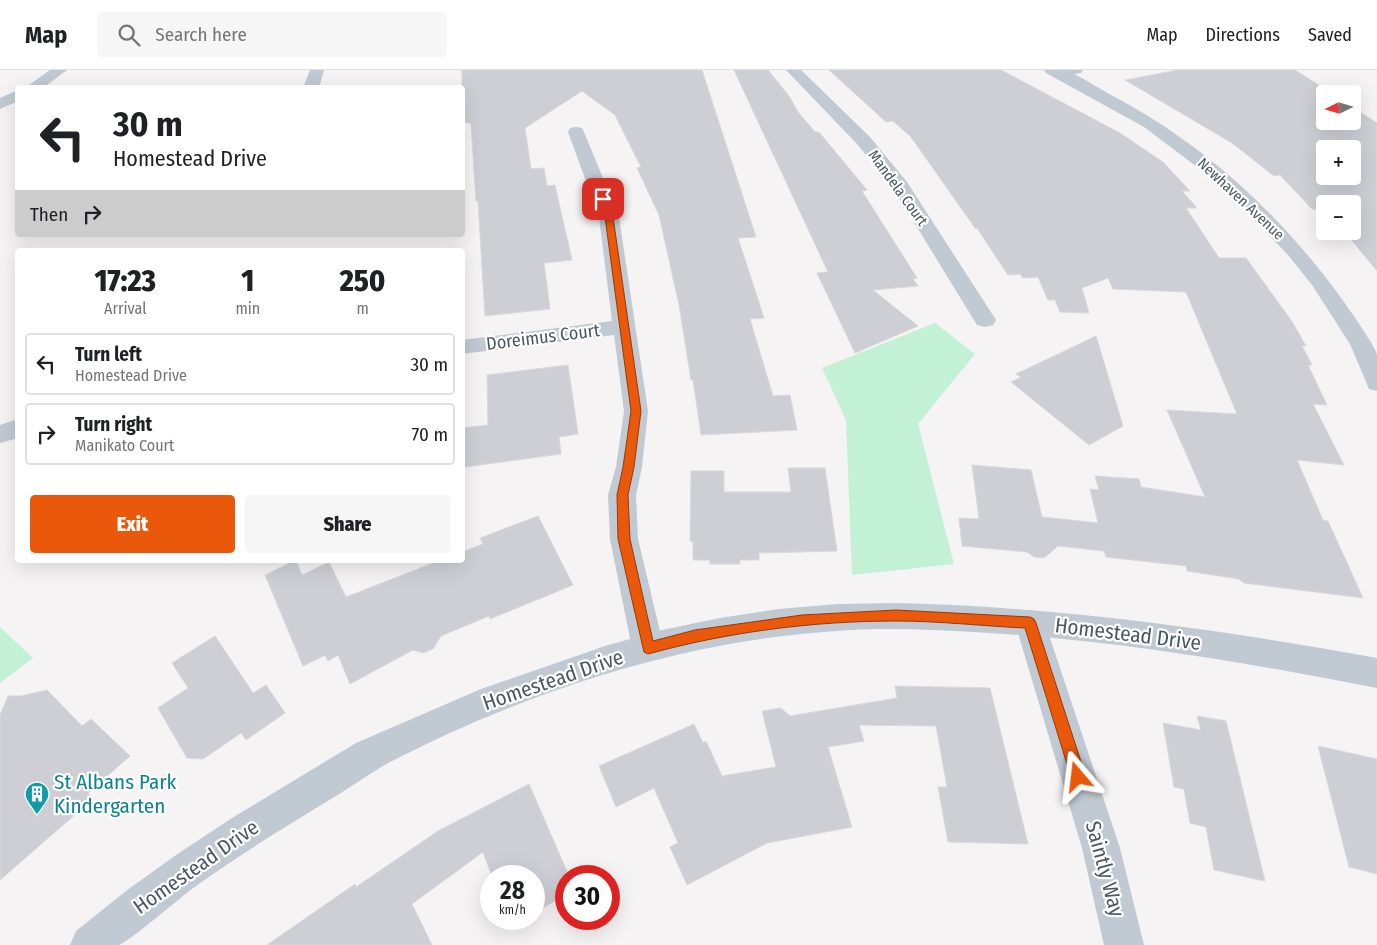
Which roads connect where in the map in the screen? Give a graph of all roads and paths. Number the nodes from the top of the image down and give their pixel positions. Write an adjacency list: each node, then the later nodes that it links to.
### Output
1 (60, 70): 6 (street)
2 (317, 70): 7 (street)
3 (793, 70): 11 (street, Mandela Court)
4 (1076, 70): 5 (street)
5 (1054, 72): 14 (street, Newhaven Avenue)
6 (37, 85)
7 (312, 85)
8 (15, 96): 9 (street)
9 (0, 104)
10 (576, 132): 12 (street)
11 (985, 320)
12 (624, 327): 13 (street, Doreimus Court); 18 (street)
13 (465, 347)
14 (1377, 383)
15 (15, 429): 16 (street)
16 (0, 434)
17 (1030, 623): 18 (street, Homestead Drive); 19 (street, Homestead Drive); 21 (street, Saintly Way)
18 (648, 648): 20 (street, Homestead Drive)
19 (1377, 673)
20 (90, 945)
21 (1124, 945)

